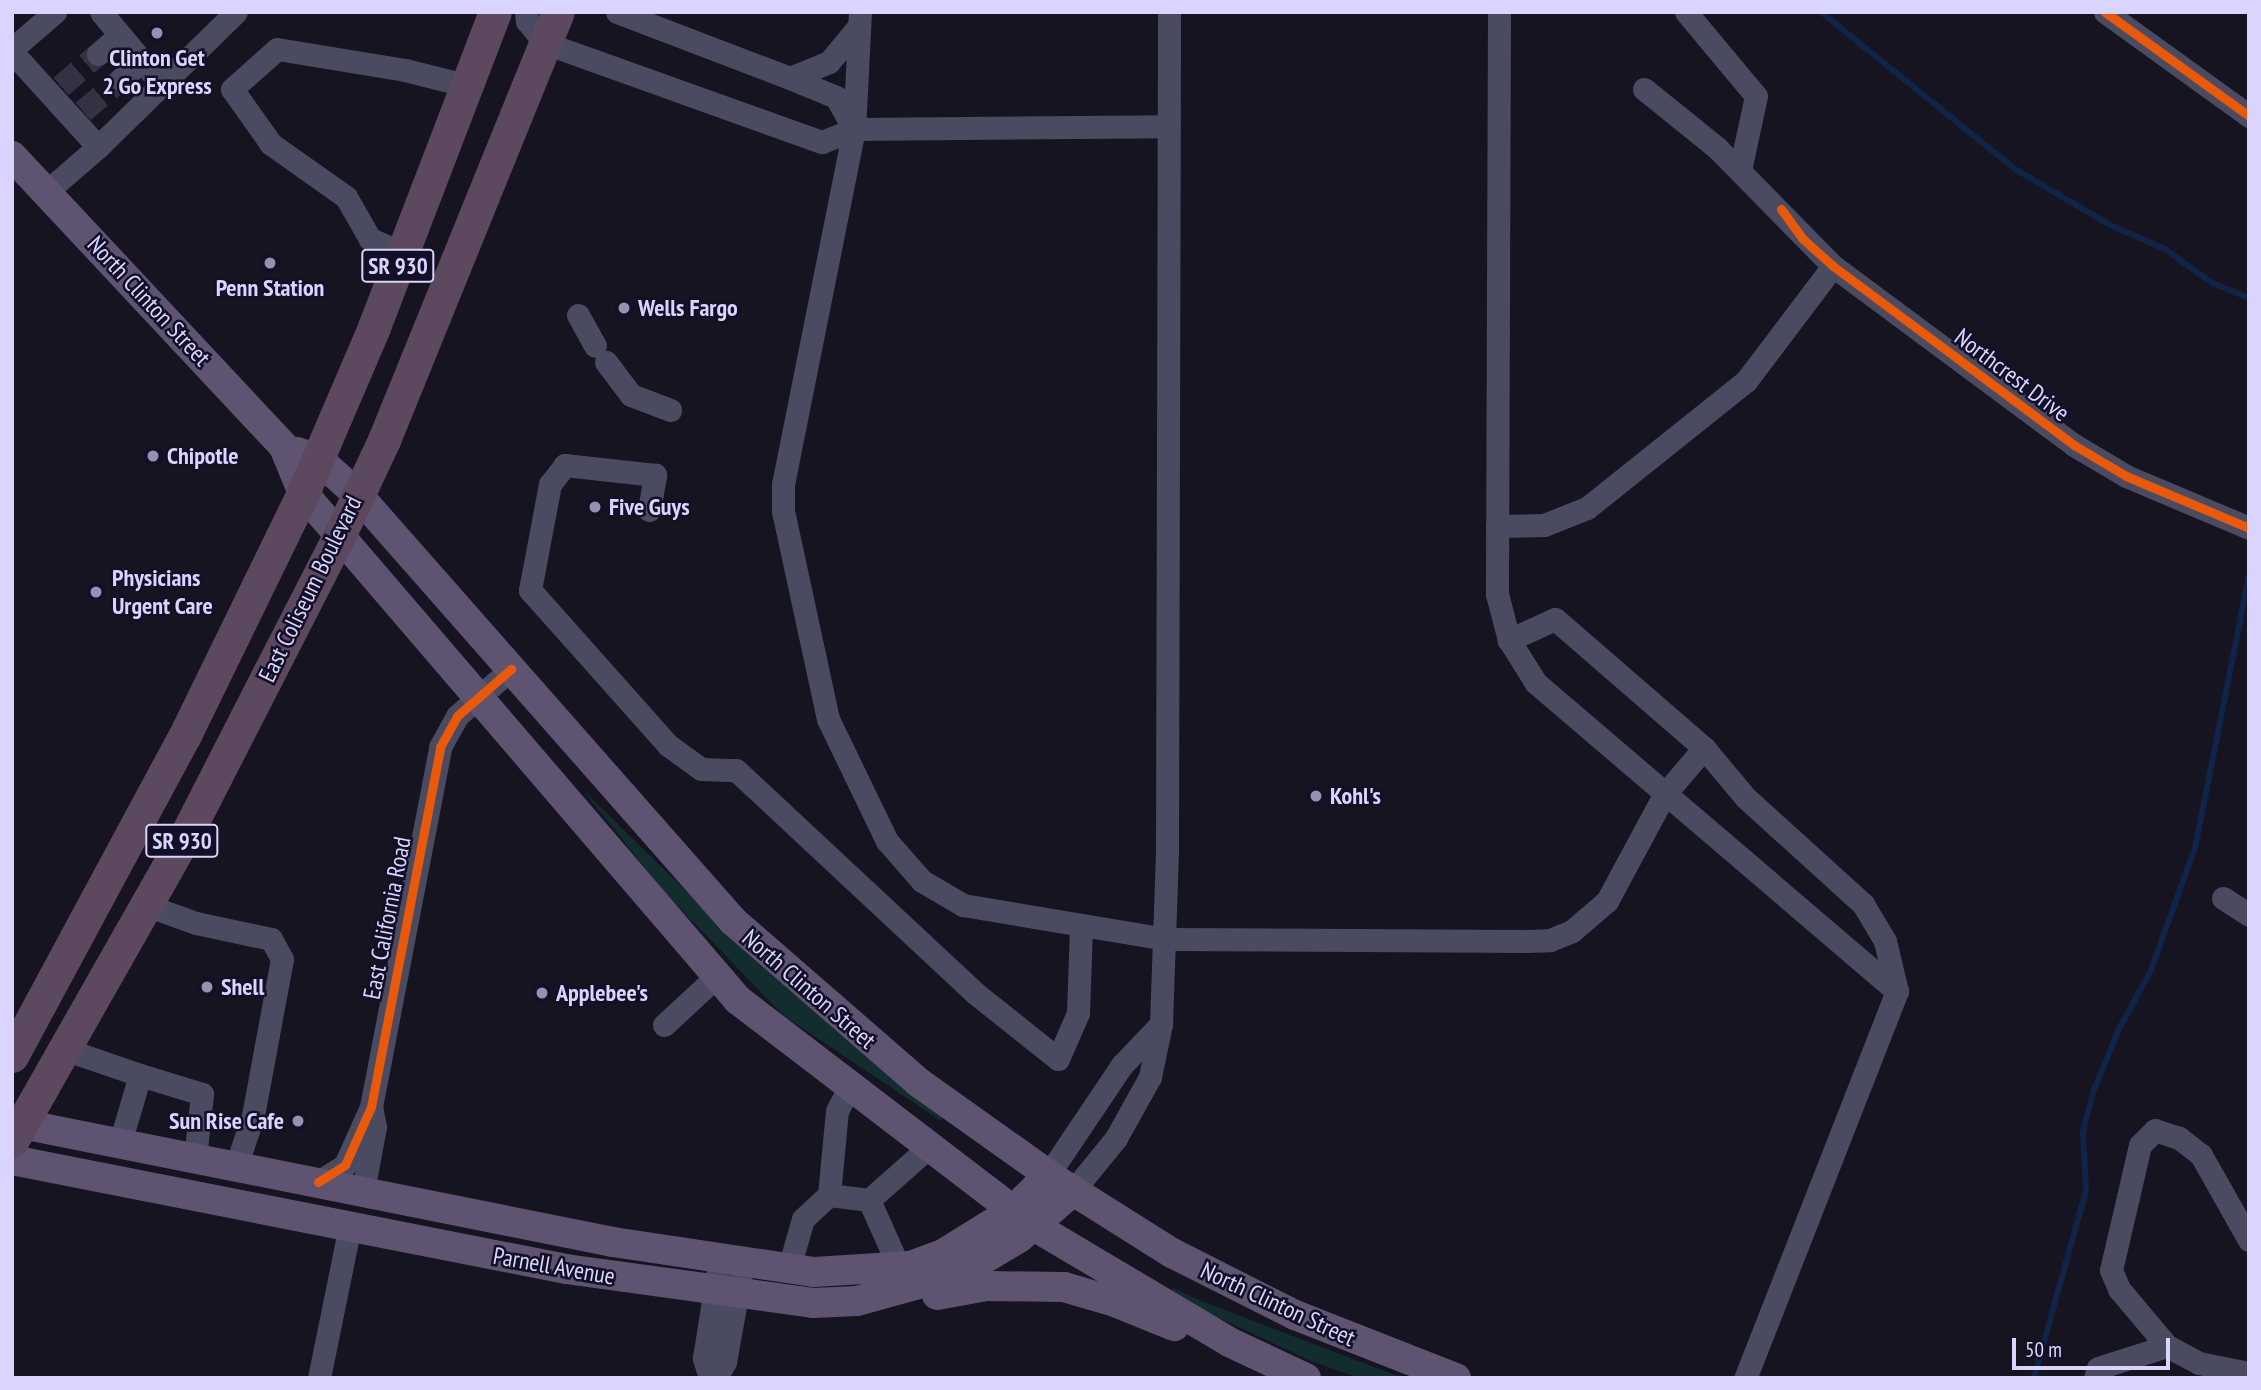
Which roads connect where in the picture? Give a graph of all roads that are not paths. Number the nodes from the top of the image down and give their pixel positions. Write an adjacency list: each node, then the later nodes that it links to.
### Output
1 (55, 12): 15 (street)
2 (102, 12): 13 (street)
3 (236, 12): 20 (street)
4 (495, 12): 21 (highway, East Coliseum Boulevard / SR 930)
5 (526, 12): 14 (street)
6 (558, 12): 14 (highway, East Coliseum Boulevard / SR 930)
7 (617, 12): 18 (street)
8 (1169, 12): 24 (street)
9 (1499, 12): 39 (street)
10 (1686, 12): 28 (street)
11 (2105, 12): 23 (street)
12 (860, 19): 18 (street); 25 (street)
13 (120, 35): 16 (street); 17 (street)
14 (545, 43): 25 (street); 37 (highway, East Coliseum Boulevard / SR 930)
15 (12, 50): 26 (street)
16 (98, 54)
17 (142, 61): 19 (street); 20 (street)
18 (790, 78): 25 (street)
19 (121, 79)
20 (162, 85): 26 (street)
21 (469, 86): 30 (highway, East Coliseum Boulevard / SR 930); 30 (street)
22 (1644, 89): 28 (street, Northcrest Drive)
23 (2249, 116)
24 (1169, 126): 25 (street); 51 (street)
25 (855, 129): 50 (street)
26 (98, 147): 29 (street)
27 (12, 156): 29 (main road, North Clinton Street)
28 (1740, 170): 31 (street, Northcrest Drive)
29 (46, 192): 34 (main road, North Clinton Street)
30 (403, 253): 35 (highway, East Coliseum Boulevard / SR 930)
31 (1833, 266): 39 (street); 40 (street, Northcrest Drive)
32 (578, 315): 33 (street)
33 (670, 410)
34 (284, 447): 35 (main road, North Clinton Street); 36 (main road, North Clinton Street)
35 (318, 459): 36 (highway, East Coliseum Boulevard / SR 930); 37 (main road, North Clinton Street)
36 (303, 493): 41 (main road, North Clinton Street); 57 (highway, East Coliseum Boulevard / SR 930)
37 (357, 494): 41 (highway, East Coliseum Boulevard / SR 930); 43 (main road, North Clinton Street)
38 (649, 510): 50 (street)
39 (1497, 526): 42 (street)
40 (2244, 526)
41 (340, 534): 44 (main road, North Clinton Street); 48 (highway, East Coliseum Boulevard / SR 930)
42 (1509, 640): 45 (street); 46 (street)
43 (511, 669): 44 (street, East California Road); 67 (main road, North Clinton Street)
44 (480, 696): 52 (main road, North Clinton Street); 60 (street, East California Road)
45 (1704, 748): 46 (street); 53 (street)
46 (1664, 795): 51 (street); 53 (street)
47 (2223, 898): 49 (street)
48 (146, 905): 56 (highway, East Coliseum Boulevard / SR 930); 66 (street)
49 (2249, 915)
50 (1081, 925): 51 (street)
51 (1166, 939): 54 (street)
52 (717, 976): 55 (street); 59 (main road, North Clinton Street)
53 (1896, 991): 83 (street)
54 (1161, 1024): 67 (street); 70 (street)
55 (664, 1025)
56 (64, 1049): 58 (street); 61 (highway, East Coliseum Boulevard / SR 930)
57 (12, 1056)
58 (140, 1075): 62 (street); 64 (street)
59 (849, 1087): 63 (main road, North Clinton Street); 71 (street)
60 (371, 1107): 68 (street, East California Road); 69 (street, East California Road)
61 (15, 1129): 62 (main road, Parnell Avenue)
62 (120, 1143): 64 (main road, Parnell Avenue)
63 (929, 1147): 72 (street); 73 (main road, North Clinton Street)
64 (195, 1158): 66 (main road, Parnell Avenue)
65 (12, 1160): 74 (main road, Parnell Avenue)
66 (236, 1166): 68 (main road, Parnell Avenue)
67 (1048, 1175): 70 (main road, North Clinton Street); 73 (main road, Parnell Avenue)
68 (318, 1182): 69 (main road, Parnell Avenue)
69 (363, 1191): 76 (main road, Parnell Avenue)
70 (1073, 1191): 73 (main road, Parnell Avenue); 88 (main road, North Clinton Street)
71 (829, 1195): 72 (street); 78 (street)
72 (869, 1200): 77 (street)
73 (1024, 1218): 77 (main road, Parnell Avenue); 80 (main road, Parnell Avenue); 81 (main road, North Clinton Street)
74 (350, 1226): 79 (main road, Parnell Avenue); 85 (street)
75 (2249, 1240): 82 (street)
76 (732, 1260): 78 (main road, Parnell Avenue); 79 (street)
77 (899, 1267): 78 (main road, Parnell Avenue)
78 (789, 1268)
79 (726, 1294): 80 (main road, Parnell Avenue); 86 (street)
80 (857, 1301): 81 (main road)
81 (1229, 1342): 87 (main road, North Clinton Street)
82 (2167, 1346): 84 (street); 91 (street)
83 (1753, 1355): 89 (street); 90 (street)
84 (2249, 1373)
85 (319, 1378)
86 (713, 1378)
87 (1306, 1378)
88 (1456, 1378)
89 (1745, 1378)
90 (1761, 1378)
91 (2095, 1378)

